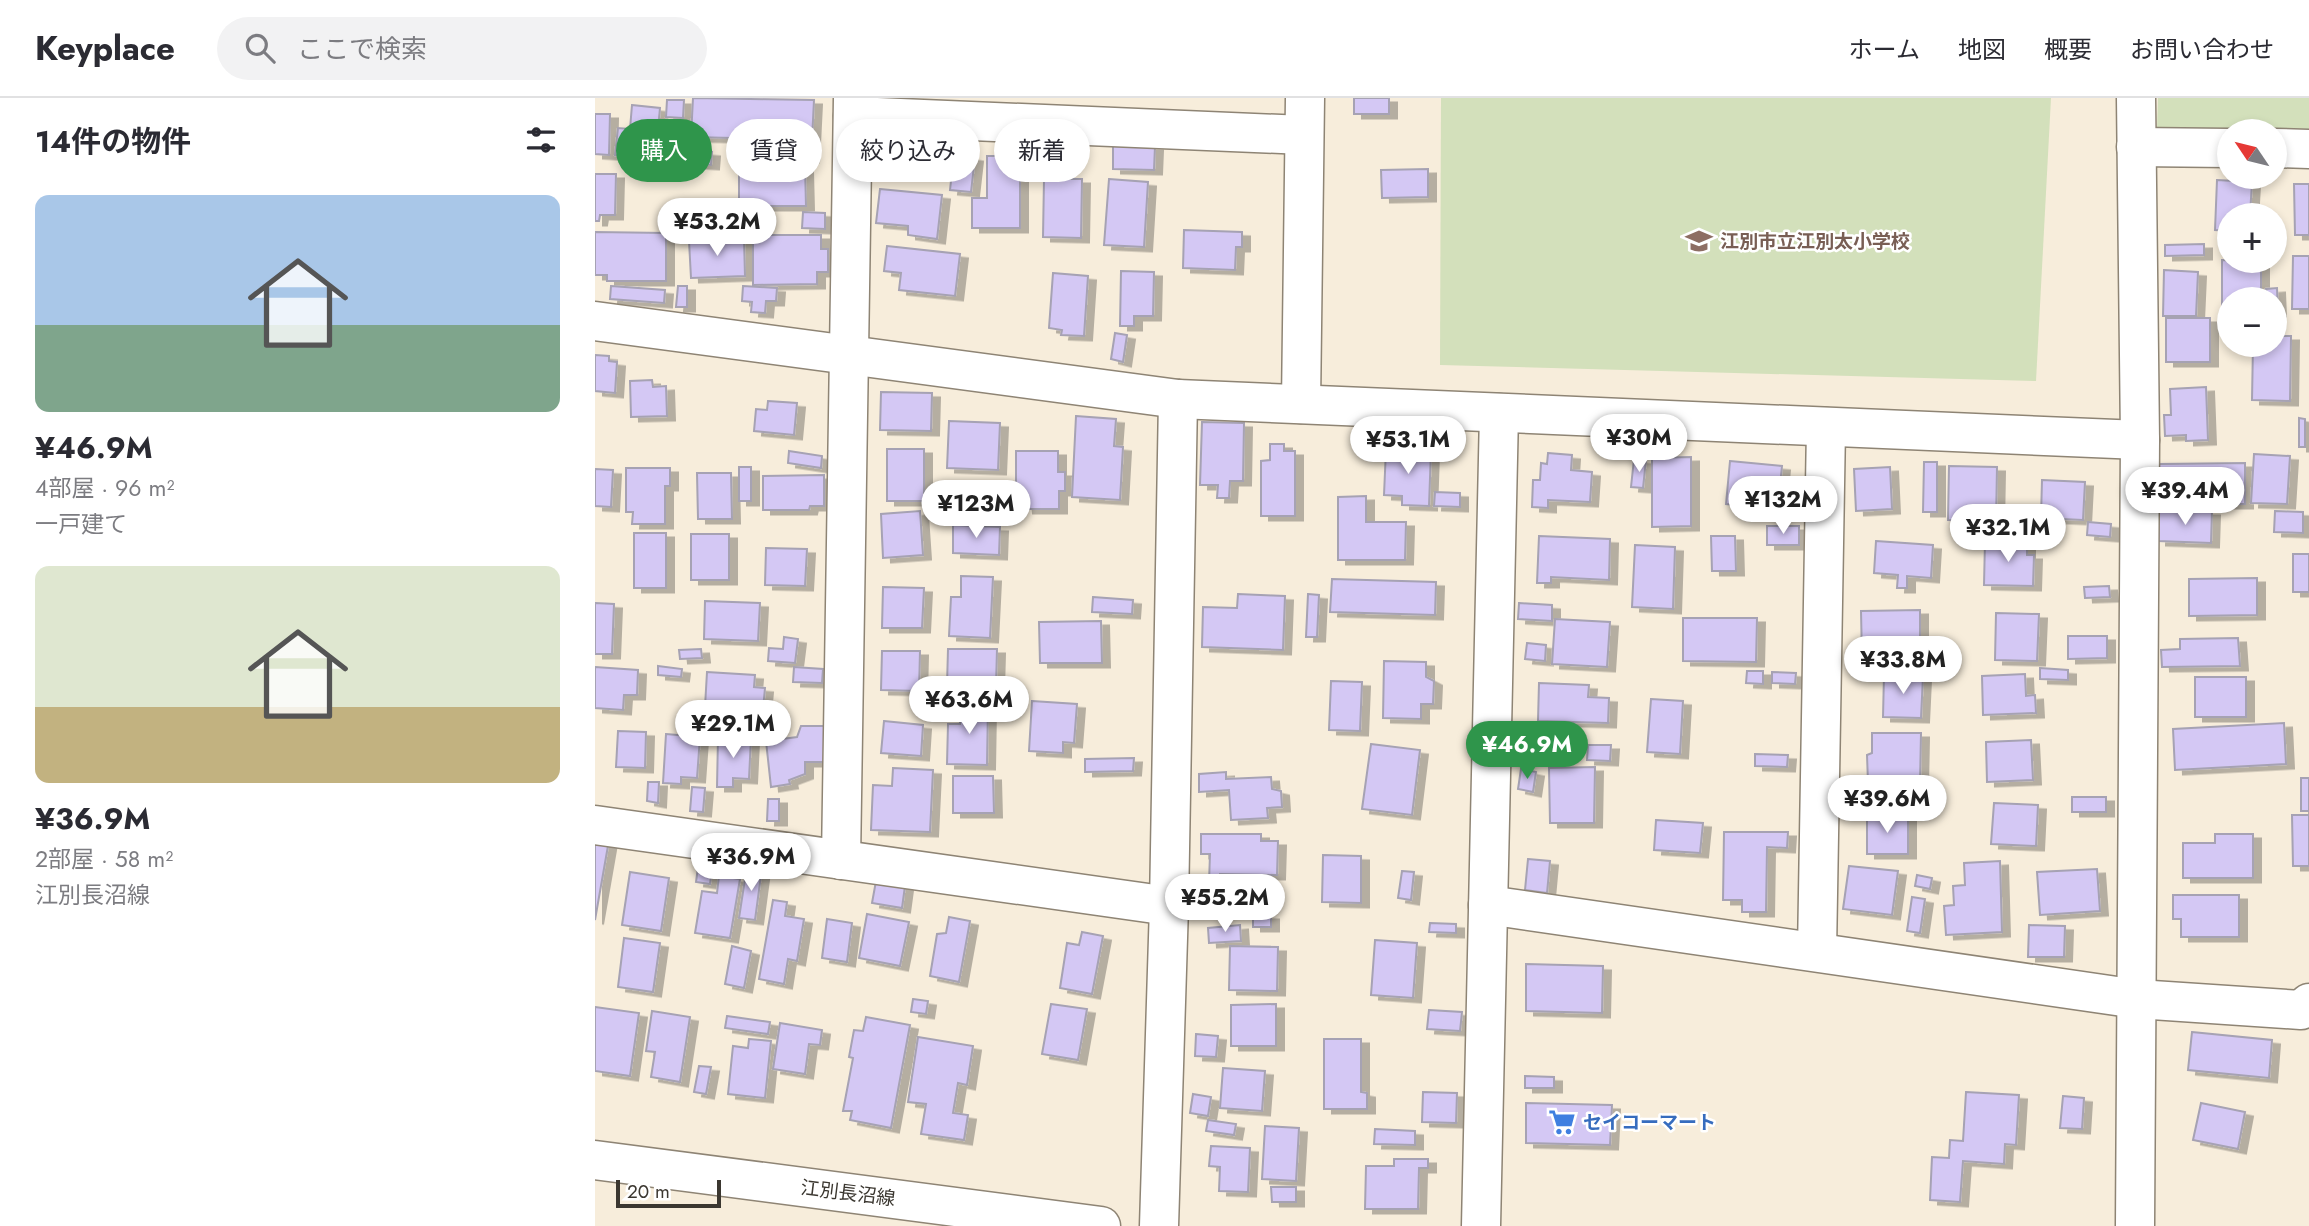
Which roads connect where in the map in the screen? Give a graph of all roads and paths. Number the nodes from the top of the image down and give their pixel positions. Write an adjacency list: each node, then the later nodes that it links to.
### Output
1 (2136, 98): 4 (street)
2 (853, 107): 3 (street); 9 (street)
3 (1305, 116): 11 (street)
4 (2136, 147): 5 (street); 14 (street)
5 (2217, 148)
6 (2287, 148): 7 (street)
7 (2309, 149)
8 (595, 321): 9 (street)
9 (849, 354): 10 (street); 16 (street)
10 (1178, 399): 11 (street); 18 (street)
11 (1301, 404): 12 (street)
12 (1499, 413): 13 (street); 17 (street)
13 (1826, 427): 14 (street); 19 (street)
14 (2140, 440): 20 (street)
15 (595, 825): 16 (street)
16 (841, 860): 18 (street)
17 (1488, 905): 19 (street); 26 (street)
18 (1169, 906): 25 (street)
19 (1817, 952): 20 (street)
20 (2137, 999): 21 (street); 27 (street)
21 (2309, 1003)
22 (595, 1160): 23 (street, 江別長沼線)
23 (899, 1213): 24 (street, 江別長沼線)
24 (1101, 1226)
25 (1159, 1226)
26 (1481, 1226)
27 (2135, 1226)

